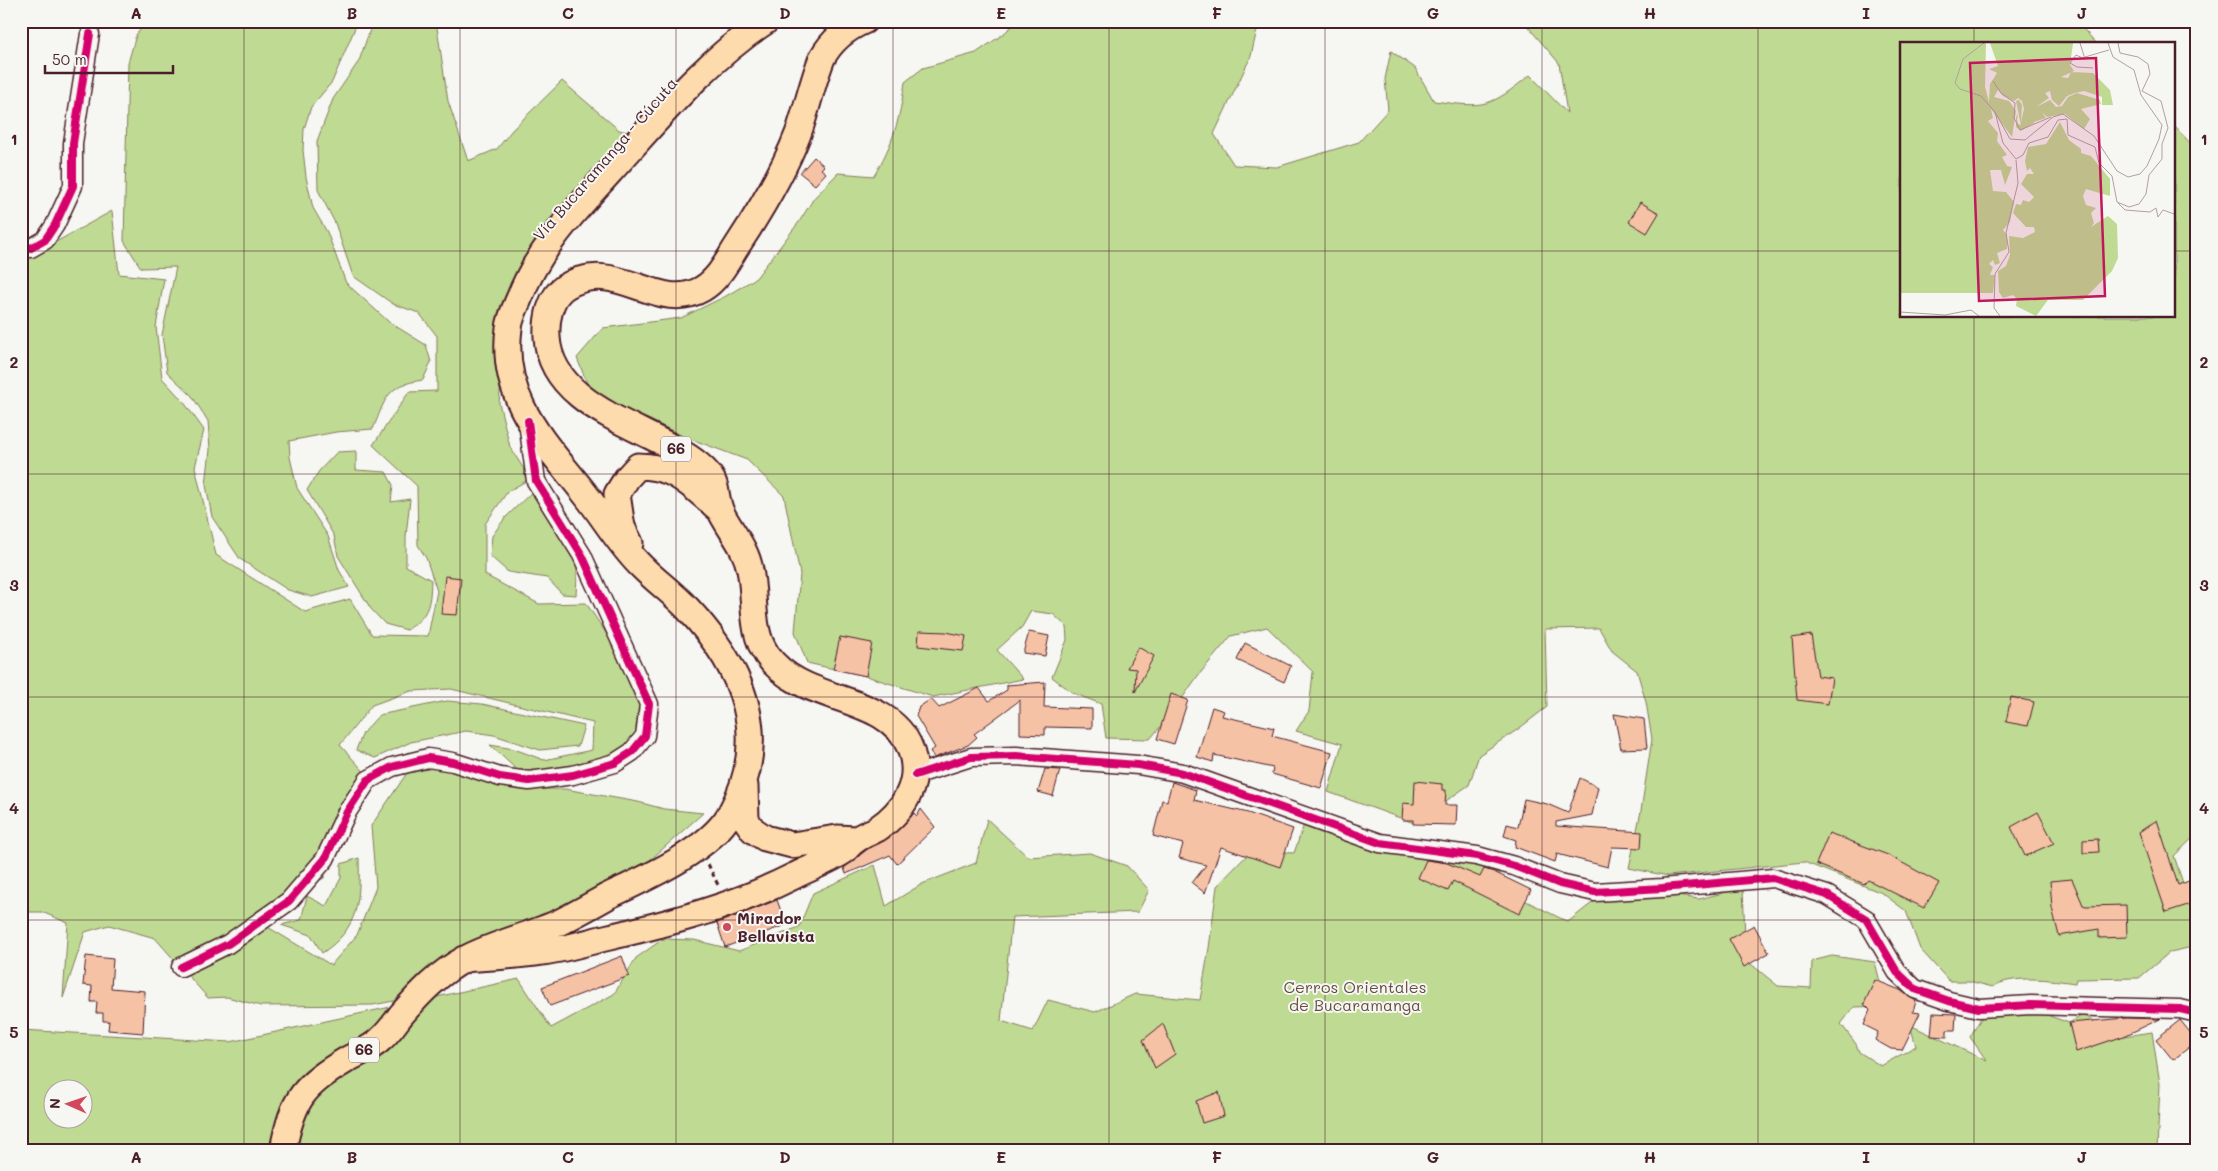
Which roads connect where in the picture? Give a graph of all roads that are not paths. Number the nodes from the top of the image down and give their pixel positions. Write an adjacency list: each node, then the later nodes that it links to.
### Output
1 (766, 21): 5 (highway, Vía Bucaramanga - Cúcuta / 66)
2 (864, 21): 6 (highway, 66)
3 (90, 34): 4 (street)
4 (21, 247)
5 (528, 422): 7 (highway, Vía Bucaramanga - Cúcuta / 66); 12 (street)
6 (720, 510): 7 (highway); 8 (highway, 66)
7 (638, 564): 9 (highway, Vía Bucaramanga - Cúcuta / 66)
8 (915, 775): 10 (highway, 66); 13 (street)
9 (745, 784): 10 (highway); 11 (highway, Vía Bucaramanga - Cúcuta / 66)
10 (856, 839): 11 (highway, 66)
11 (464, 959): 14 (highway, 66)
12 (181, 967)
13 (2197, 1013)
14 (283, 1150)

